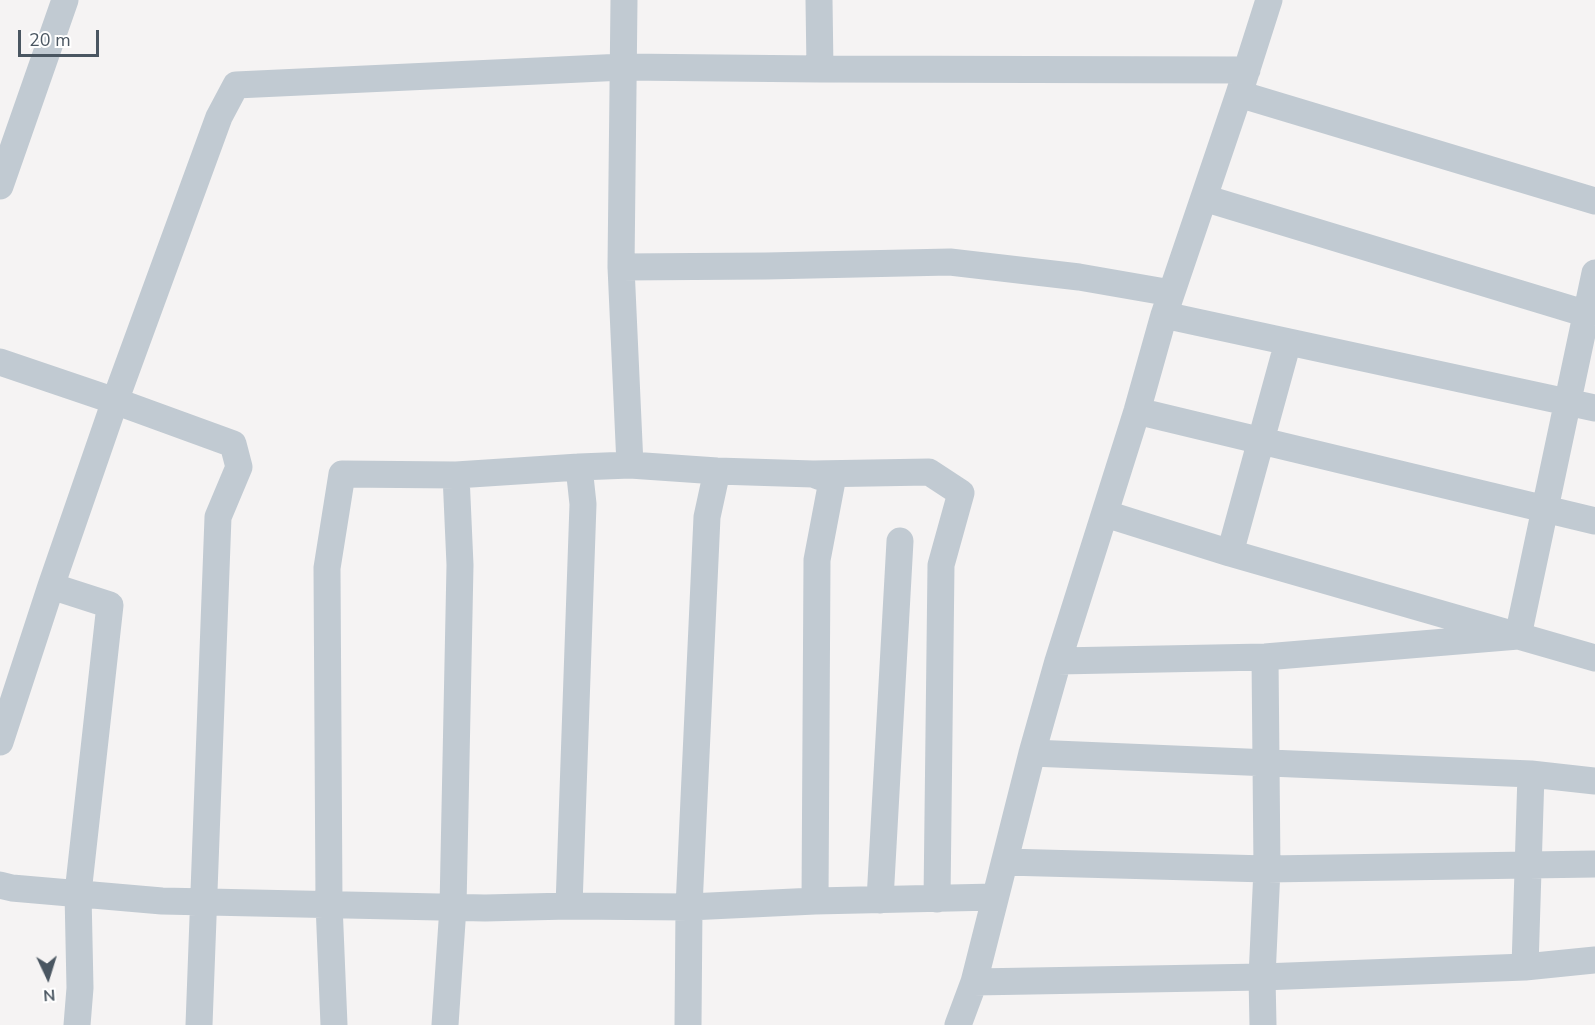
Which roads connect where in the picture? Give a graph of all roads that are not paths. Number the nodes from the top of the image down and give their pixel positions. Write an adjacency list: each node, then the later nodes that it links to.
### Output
1 (65, 0): 8 (street)
2 (624, 0): 5 (street)
3 (819, 0): 6 (street)
4 (1269, 0): 7 (street)
5 (624, 67): 6 (street); 11 (street); 17 (street)
6 (820, 69): 7 (street)
7 (1243, 82): 9 (street); 10 (street)
8 (0, 186)
9 (1204, 198): 13 (street); 14 (street)
10 (1595, 201)
11 (621, 267): 13 (street); 22 (street)
12 (1595, 273): 14 (street)
13 (1168, 304): 15 (street); 20 (street)
14 (1587, 314): 18 (street)
15 (1288, 342): 18 (street); 21 (street)
16 (0, 362): 17 (street)
17 (115, 401): 32 (street); 52 (street)
18 (1568, 402): 19 (street); 27 (street)
19 (1595, 408)
20 (1137, 411): 21 (street); 28 (street)
21 (1261, 441): 27 (street); 31 (street)
22 (630, 465): 23 (street); 24 (street)
23 (579, 467): 26 (street); 54 (street)
24 (717, 471): 25 (street); 56 (street)
25 (813, 474): 49 (street); 51 (street)
26 (456, 475): 53 (street); 55 (street)
27 (1545, 510): 29 (street); 33 (street)
28 (1106, 514): 31 (street); 36 (street)
29 (1595, 521)
30 (900, 541): 50 (street)
31 (1230, 554): 33 (street)
32 (51, 586): 37 (street); 47 (street)
33 (1518, 636): 34 (street); 35 (street)
34 (1265, 657): 36 (street); 39 (street)
35 (1595, 658)
36 (1058, 661): 38 (street)
37 (0, 742)
38 (1032, 753): 39 (street); 42 (street)
39 (1266, 764): 40 (street); 45 (street)
40 (1531, 774): 41 (street); 44 (street)
41 (1595, 781)
42 (1005, 862): 45 (street); 48 (street)
43 (1595, 864): 44 (street)
44 (1528, 865): 45 (street); 58 (street)
45 (1267, 869): 59 (street)
46 (0, 885): 47 (street)
47 (78, 893): 52 (street); 61 (street)
48 (995, 897): 49 (street); 60 (street)
49 (937, 899): 50 (street)
50 (880, 900): 51 (street)
51 (815, 901): 56 (street)
52 (203, 902): 53 (street); 62 (street)
53 (329, 904): 55 (street); 63 (street)
54 (569, 906): 55 (street); 56 (street)
55 (453, 907): 64 (street)
56 (689, 907): 65 (street)
57 (1595, 960): 58 (street)
58 (1525, 968): 59 (street)
59 (1262, 977): 60 (street); 67 (street)
60 (974, 982): 66 (street)
61 (77, 1025)
62 (199, 1025)
63 (334, 1025)
64 (445, 1025)
65 (688, 1025)
66 (958, 1025)
67 (1263, 1025)

